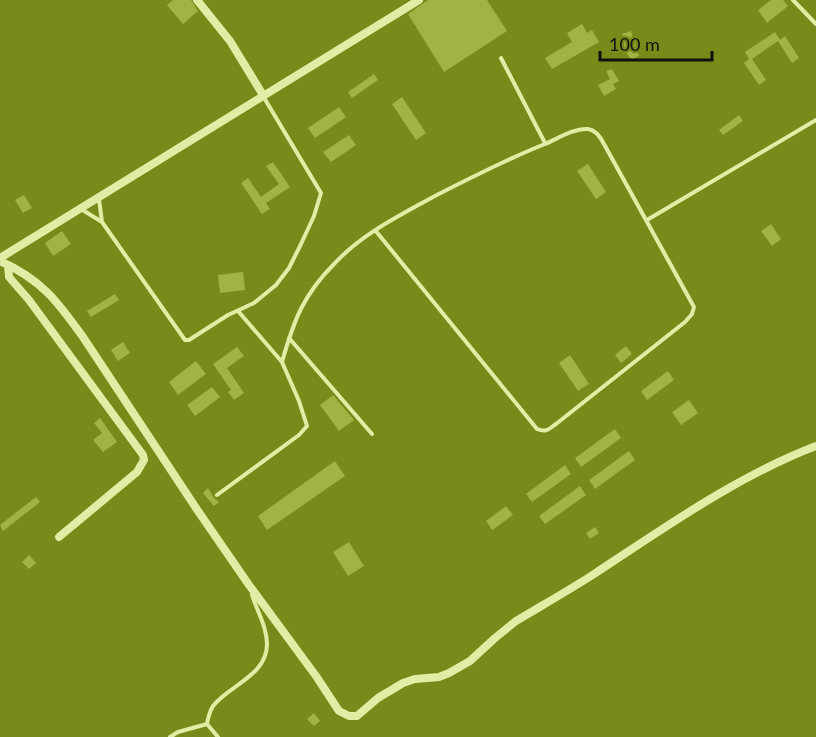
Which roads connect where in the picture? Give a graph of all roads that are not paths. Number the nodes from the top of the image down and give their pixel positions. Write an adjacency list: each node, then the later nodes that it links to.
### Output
1 (197, 0): 6 (street)
2 (419, 0): 6 (street)
3 (793, 0): 4 (lane)
4 (816, 24)
5 (501, 58): 8 (lane)
6 (263, 95): 9 (street); 15 (lane)
7 (816, 120): 11 (lane)
8 (545, 143): 11 (lane); 13 (lane)
9 (99, 197): 10 (street); 12 (lane)
10 (81, 209): 12 (lane); 14 (street)
11 (647, 220): 13 (lane)
12 (102, 222): 15 (lane)
13 (375, 230): 16 (lane)
14 (3, 261): 21 (street); 22 (street)
15 (238, 311): 17 (lane)
16 (289, 337): 17 (lane); 18 (lane)
17 (282, 362): 20 (lane)
18 (372, 434)
19 (816, 446): 22 (street)
20 (217, 495)
21 (59, 537)
22 (249, 585): 23 (lane)
23 (207, 724): 24 (lane); 25 (lane)
24 (170, 737)
25 (218, 737)

